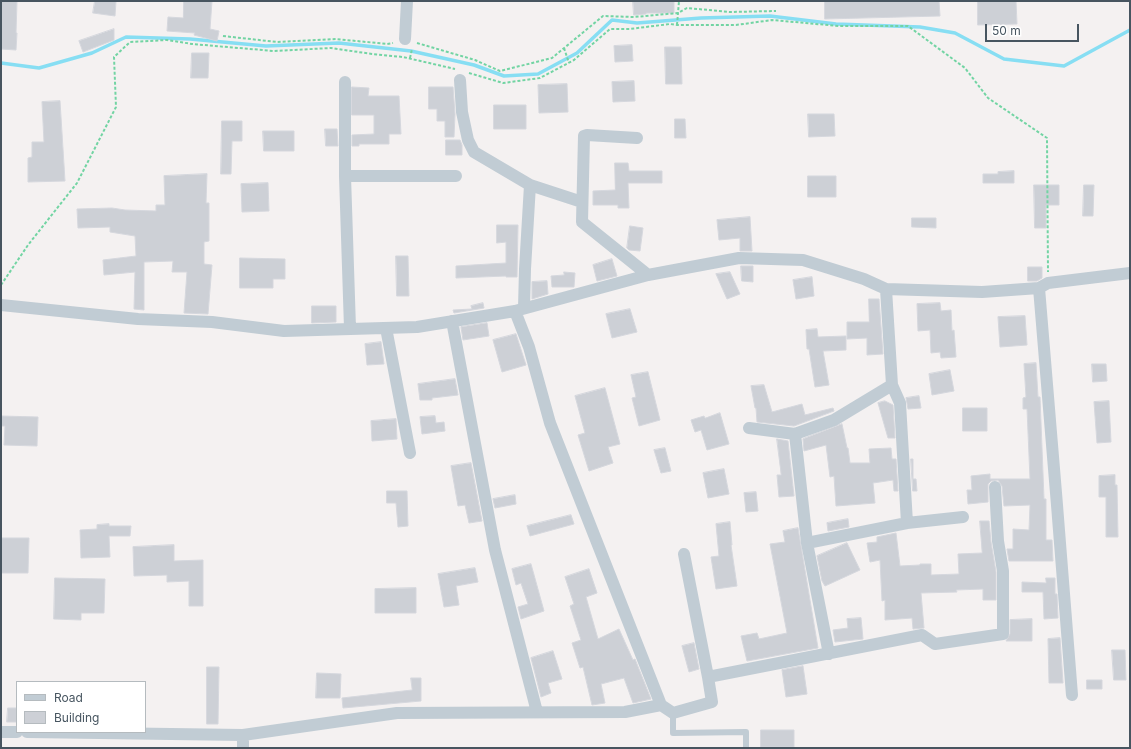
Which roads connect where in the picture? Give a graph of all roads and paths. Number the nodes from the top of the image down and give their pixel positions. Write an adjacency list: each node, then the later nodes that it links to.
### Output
1 (407, 1): 7 (street)
2 (679, 1): 4 (path)
3 (776, 12): 4 (path)
4 (678, 13): 5 (path); 8 (path)
5 (677, 25): 9 (path); 20 (path)
6 (223, 36): 7 (path)
7 (405, 40): 8 (path)
8 (564, 48): 9 (path)
9 (569, 63): 10 (path)
10 (461, 74): 15 (street); 19 (path)
11 (345, 82): 13 (street)
12 (636, 138): 16 (street)
13 (346, 176): 14 (street); 25 (street)
14 (456, 176)
15 (530, 184): 16 (street); 23 (street)
16 (582, 202): 18 (street)
17 (1130, 273): 20 (street)
18 (648, 274): 21 (street); 23 (street)
19 (1, 285)
20 (1044, 286): 21 (street); 38 (street)
21 (886, 289): 27 (street)
22 (1, 305): 25 (street)
23 (520, 309): 24 (street); 39 (street)
24 (452, 321): 26 (street); 40 (street)
25 (350, 328): 26 (street)
26 (386, 328): 30 (street)
27 (892, 385): 29 (street); 33 (street)
28 (749, 428): 29 (street)
29 (795, 434): 34 (street)
30 (410, 453)
31 (995, 487): 36 (street)
32 (963, 517): 33 (street)
33 (907, 523): 34 (street)
34 (807, 543): 36 (street)
35 (684, 554): 37 (street)
36 (829, 654): 37 (street)
37 (708, 677): 41 (street)
38 (1072, 695)
39 (661, 705): 40 (street); 41 (street)
40 (537, 712): 45 (street)
41 (672, 713): 47 (lane)
42 (1, 732): 43 (street)
43 (16, 732)
44 (99, 733): 45 (street)
45 (243, 735): 46 (street)
46 (244, 748)
47 (746, 748)

